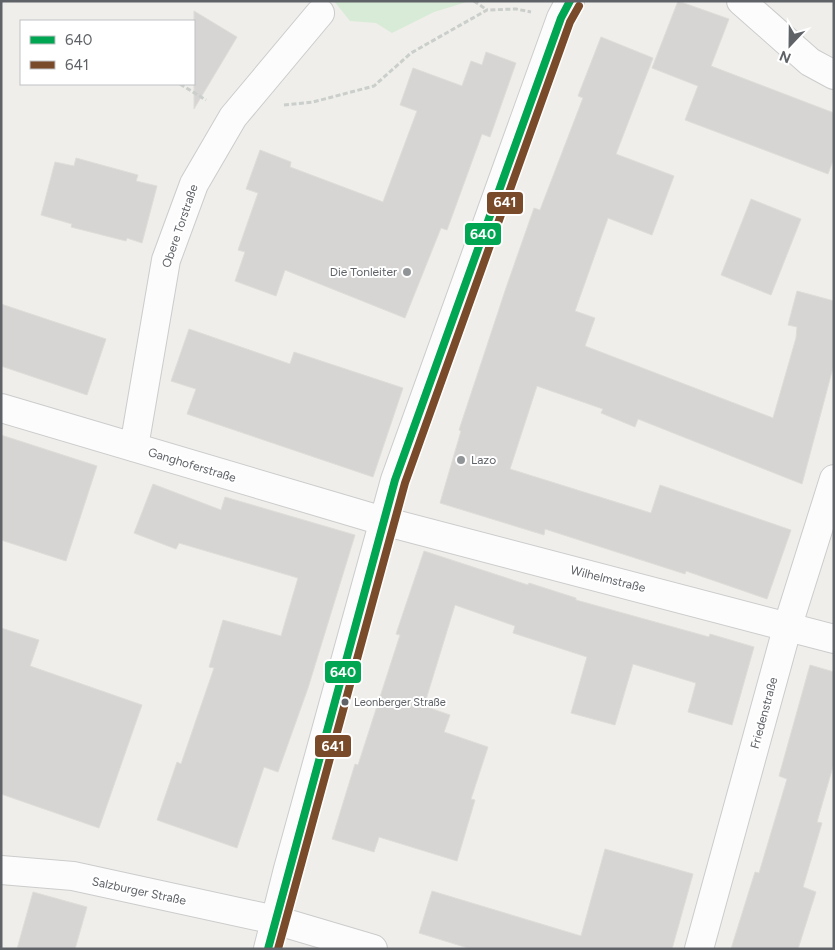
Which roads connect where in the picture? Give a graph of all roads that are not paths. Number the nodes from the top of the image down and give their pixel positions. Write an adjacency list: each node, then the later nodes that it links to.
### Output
1 (740, 1): 4 (street)
2 (566, 10): 8 (street)
3 (320, 13): 6 (street, Obere Torstraße)
4 (834, 75)
5 (1, 408): 6 (street, Ganghoferstraße)
6 (134, 447): 8 (street, Ganghoferstraße)
7 (834, 480): 9 (street, Friedenstraße)
8 (383, 521): 9 (street, Wilhelmstraße); 12 (street)
9 (788, 626): 10 (street, Wilhelmstraße); 15 (street, Friedenstraße)
10 (834, 639)
11 (1, 870): 12 (street, Salzburger Straße)
12 (275, 920): 13 (street); 14 (street, Salzburger Straße)
13 (268, 949)
14 (373, 949)
15 (700, 949)

